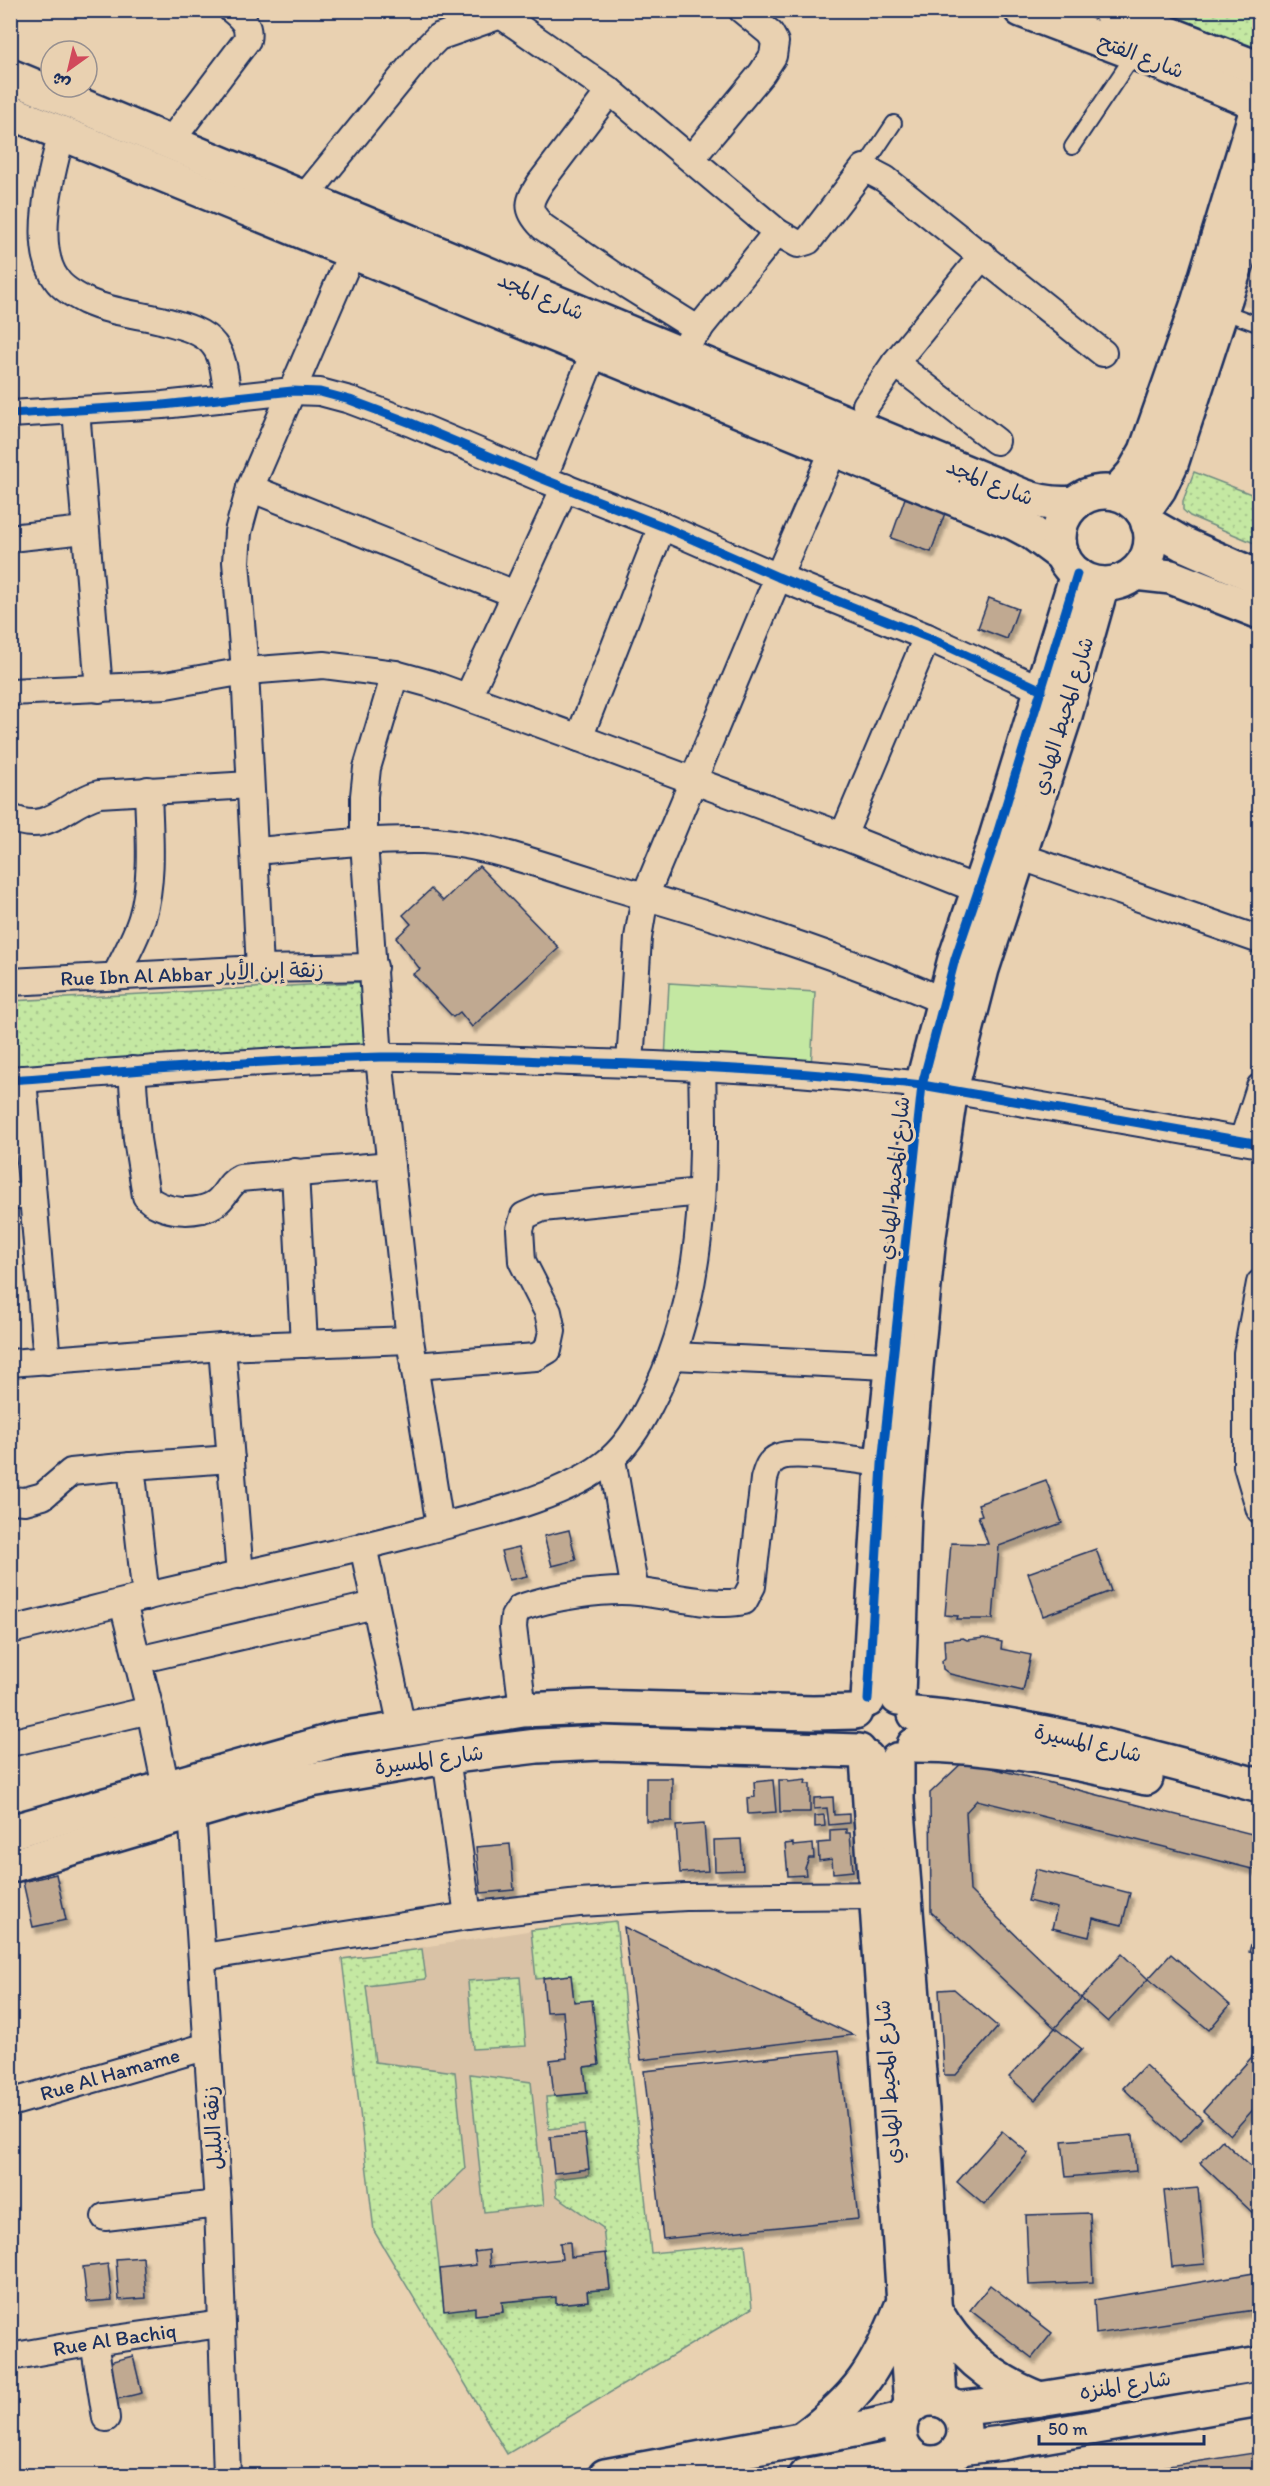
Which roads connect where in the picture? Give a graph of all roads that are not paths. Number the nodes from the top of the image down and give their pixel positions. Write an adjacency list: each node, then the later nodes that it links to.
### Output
1 (742, 10): 16 (street)
2 (1021, 10): 6 (street, شارع الفتح)
3 (1109, 10): 7 (street, شارع الفتح)
4 (234, 11): 14 (street)
5 (503, 13): 9 (street); 19 (street)
6 (1134, 53): 10 (street, شارع الفتح); 15 (lane)
7 (1260, 69)
8 (10, 76): 14 (street, شارع المجد)
9 (610, 91): 16 (street); 26 (street)
10 (1259, 102): 23 (street)
11 (10, 112): 13 (street, شارع المجد)
12 (894, 123): 17 (lane)
13 (62, 133): 21 (street, شارع المجد); 30 (street)
14 (170, 142): 19 (street, شارع المجد)
15 (1072, 147)
16 (691, 159): 20 (street)
17 (864, 168): 20 (street); 22 (street)
18 (1260, 192): 23 (street)
19 (304, 198): 25 (street, شارع المجد)
20 (777, 232): 26 (street)
21 (352, 252): 25 (street, شارع المجد); 29 (street)
22 (983, 255): 27 (street); 28 (street)
23 (1209, 307): 24 (lane); 38 (street); 40 (street)
24 (1260, 325)
25 (600, 337): 26 (street, شارع المجد); 35 (street, شارع المجد); 36 (street)
26 (689, 342): 39 (street, شارع المجد)
27 (1103, 353)
28 (895, 363): 31 (street); 34 (street)
29 (292, 391): 30 (street); 36 (street); 37 (street)
30 (228, 398): 32 (street)
31 (866, 405)
32 (76, 410): 33 (street); 42 (street)
33 (10, 414)
34 (996, 441)
35 (834, 449): 44 (street, شارع المجد); 47 (street)
36 (554, 483): 41 (street); 48 (street)
37 (250, 488): 48 (street); 51 (street)
38 (1116, 493): 39 (street); 40 (street)
39 (1075, 503): 44 (street)
40 (1146, 518): 45 (street); 46 (street)
41 (662, 526): 47 (street); 57 (street)
42 (85, 530): 43 (street); 53 (street)
43 (10, 538)
44 (1080, 571): 45 (street); 54 (street, شارع المحيط الهادي); 65 (street, شارع المحيط الهادي)
45 (1135, 573): 49 (street)
46 (1259, 576)
47 (778, 578): 50 (street); 58 (street)
48 (515, 594): 56 (street)
49 (1260, 612)
50 (927, 637): 54 (street); 62 (street)
51 (245, 671): 52 (street); 53 (street); 59 (street)
52 (395, 674): 56 (street); 63 (street)
53 (99, 689): 55 (street)
54 (1042, 690): 65 (street, شارع المحيط الهادي)
55 (10, 692)
56 (468, 697): 57 (street)
57 (579, 738): 58 (street)
58 (692, 781): 62 (street); 67 (street)
59 (250, 785): 60 (street); 64 (street)
60 (148, 790): 61 (street); 71 (street)
61 (10, 817)
62 (843, 836): 66 (street)
63 (364, 842): 64 (street); 67 (street); 69 (street)
64 (254, 851): 70 (street)
65 (1006, 852): 66 (street, شارع المحيط الهادي); 68 (street)
66 (991, 895): 73 (street, شارع المحيط الهادي)
67 (645, 896): 73 (street); 75 (street)
68 (1260, 940)
69 (374, 967): 70 (street, Rue Ibn Al Abbar زنقة إبن الأبار); 74 (street)
70 (260, 969): 71 (street, Rue Ibn Al Abbar زنقة إبن الأبار)
71 (115, 977): 72 (street, Rue Ibn Al Abbar زنقة إبن الأبار)
72 (10, 982)
73 (956, 1007): 79 (street, شارع المحيط الهادي)
74 (379, 1058): 75 (street); 77 (street); 82 (street)
75 (630, 1064): 76 (street)
76 (702, 1067): 79 (street); 84 (street)
77 (132, 1070): 78 (street); 83 (street)
78 (17, 1079): 85 (street)
79 (936, 1087): 81 (street); 94 (street, شارع المحيط الهادي)
80 (1260, 1088): 81 (street)
81 (1251, 1142)
82 (391, 1165): 83 (street); 87 (street)
83 (295, 1172): 88 (street)
84 (701, 1192): 90 (street); 93 (street)
85 (21, 1195): 91 (street)
86 (1260, 1283): 98 (street)
87 (410, 1340): 88 (street); 93 (street)
88 (304, 1344): 89 (street)
89 (222, 1347): 91 (street); 95 (street)
90 (673, 1356): 94 (street); 96 (street)
91 (46, 1361): 92 (street)
92 (10, 1363)
93 (414, 1366): 102 (street)
94 (904, 1366): 97 (street, شارع المحيط الهادي)
95 (231, 1459): 99 (street); 104 (street)
96 (612, 1459): 102 (street); 105 (street)
97 (895, 1465): 105 (street); 113 (street, شارع المحيط الهادي)
98 (1253, 1465): 101 (street)
99 (131, 1466): 100 (street); 106 (street, زنقة البلبل)
100 (10, 1500)
101 (1260, 1510)
102 (440, 1526): 103 (street)
103 (363, 1546): 104 (street); 107 (street)
104 (240, 1576): 106 (street)
105 (635, 1591): 111 (street)
106 (134, 1600): 108 (street); 109 (street, زنقة البلبل)
107 (375, 1605): 109 (street); 112 (street)
108 (10, 1630)
109 (138, 1660): 110 (street, زنقة البلبل)
110 (150, 1710): 114 (street); 117 (street, زنقة البلبل)
111 (524, 1710): 112 (street, شارع المسيرة); 113 (street, شارع المسيرة)
112 (402, 1728): 117 (street, شارع المسيرة)
113 (884, 1730): 115 (street, شارع المسيرة); 116 (street, شارع المسيرة); 118 (street, شارع المسيرة); 121 (street, شارع المحيط الهادي)
114 (10, 1743)
115 (447, 1757): 117 (street, شارع المسيرة); 122 (street)
116 (1260, 1786)
117 (183, 1794): 119 (street, شارع المسيرة); 120 (street, شارع المسيرة); 123 (street, زنقة البلبل)
118 (1260, 1808)
119 (10, 1832)
120 (10, 1866)
121 (890, 1895): 122 (street); 128 (street, شارع المحيط الهادي); 129 (street, شارع المحيط الهادي)
122 (468, 1916): 123 (street)
123 (203, 1957): 124 (street, زنقة البلبل)
124 (208, 2046): 125 (street, Rue Al Hamame); 126 (street, زنقة البلبل)
125 (10, 2103)
126 (218, 2204): 127 (street); 130 (street, زنقة البلبل)
127 (105, 2217)
128 (903, 2303): 136 (street, شارع المحيط الهادي); 138 (street)
129 (936, 2312): 134 (street); 136 (street, شارع المحيط الهادي)
130 (221, 2324): 131 (street, Rue Al Bachiq); 141 (street, زنقة البلبل)
131 (94, 2342): 132 (street, Rue Al Bachiq); 137 (street)
132 (10, 2357)
133 (1260, 2364): 134 (street, شارع المنزه)
134 (1040, 2399): 136 (street, شارع المنزه)
135 (1260, 2399): 139 (street, شارع المنزه)
136 (927, 2409): 138 (street, شارع المنزه); 139 (street); 140 (street)
137 (106, 2418)
138 (802, 2439): 142 (street, شارع المنزه)
139 (953, 2461): 140 (street)
140 (915, 2463): 143 (street)
141 (227, 2475)
142 (604, 2475)
143 (805, 2475)

